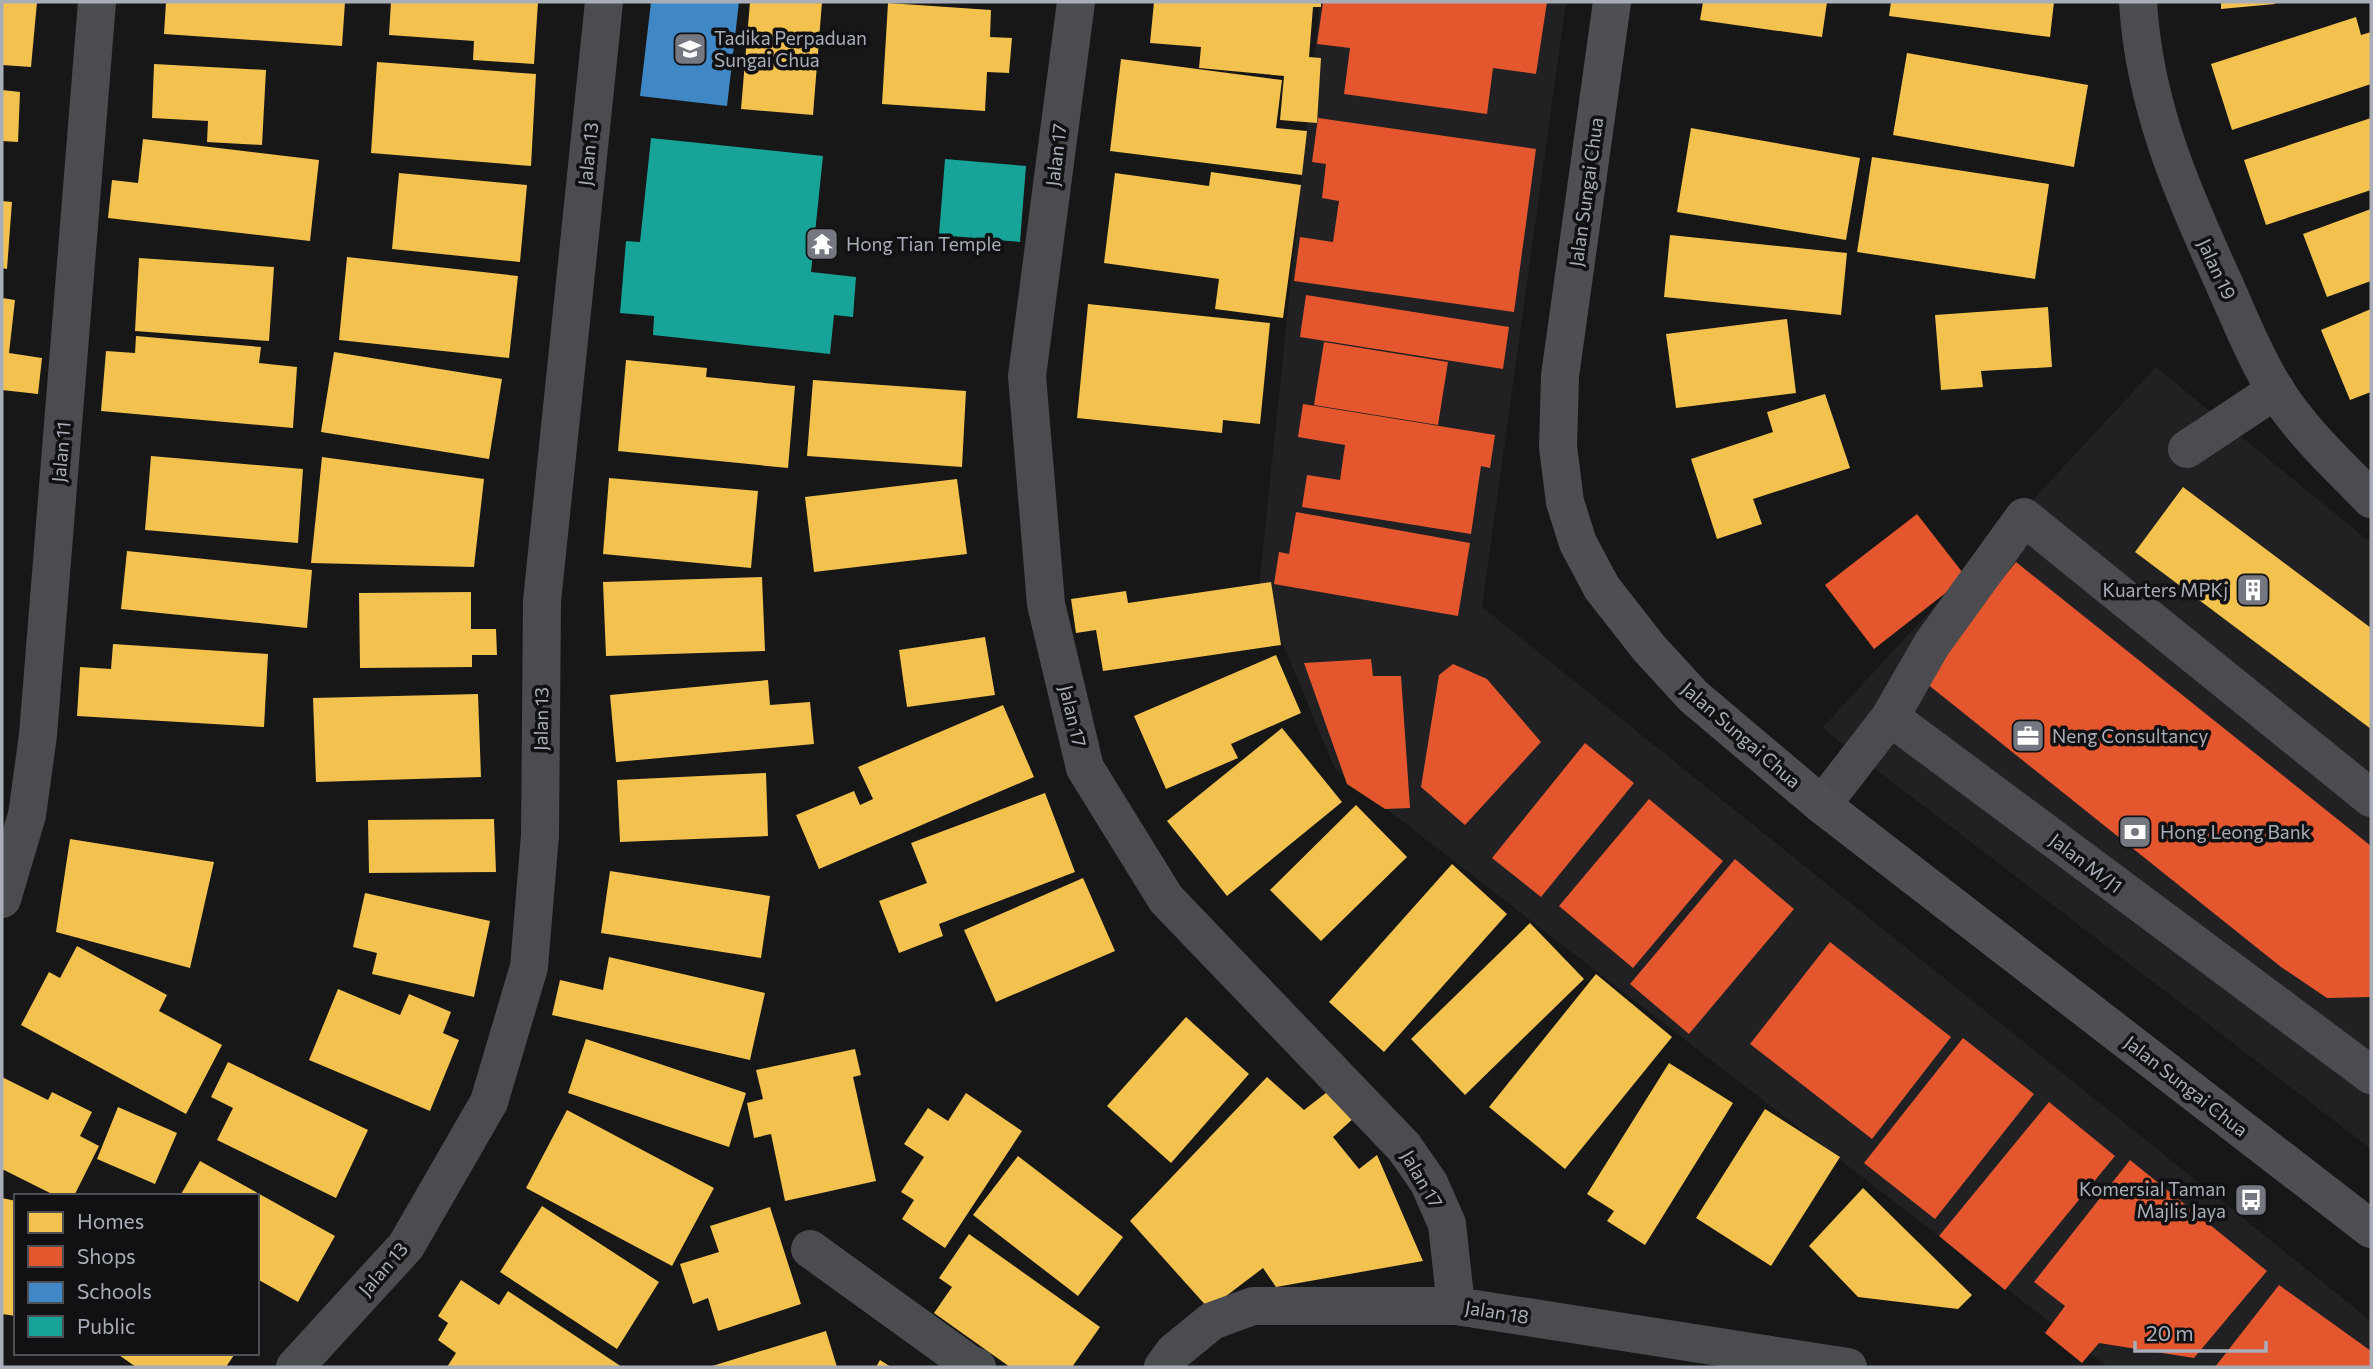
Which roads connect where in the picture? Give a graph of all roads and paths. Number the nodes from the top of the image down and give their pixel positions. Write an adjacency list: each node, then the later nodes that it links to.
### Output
1 (97, 2): 12 (street, Jalan 11)
2 (604, 2): 17 (street, Jalan 13)
3 (1076, 2): 16 (street, Jalan 17)
4 (1612, 2): 11 (main road, Jalan Sungai Chua)
5 (2138, 2): 6 (street, Jalan 19)
6 (2276, 390): 7 (street); 8 (street, Jalan 19)
7 (2187, 449)
8 (2371, 499)
9 (1890, 717): 10 (street); 11 (street); 13 (street, Jalan M/J1)
10 (2371, 797)
11 (1822, 805): 14 (main road, Jalan Sungai Chua)
12 (2, 899)
13 (2371, 1076)
14 (2371, 1229)
15 (810, 1249): 18 (street)
16 (1456, 1306): 19 (street, Jalan 18); 20 (street, Jalan 18)
17 (295, 1367)
18 (977, 1367)
19 (1163, 1367)
20 (1848, 1367)

